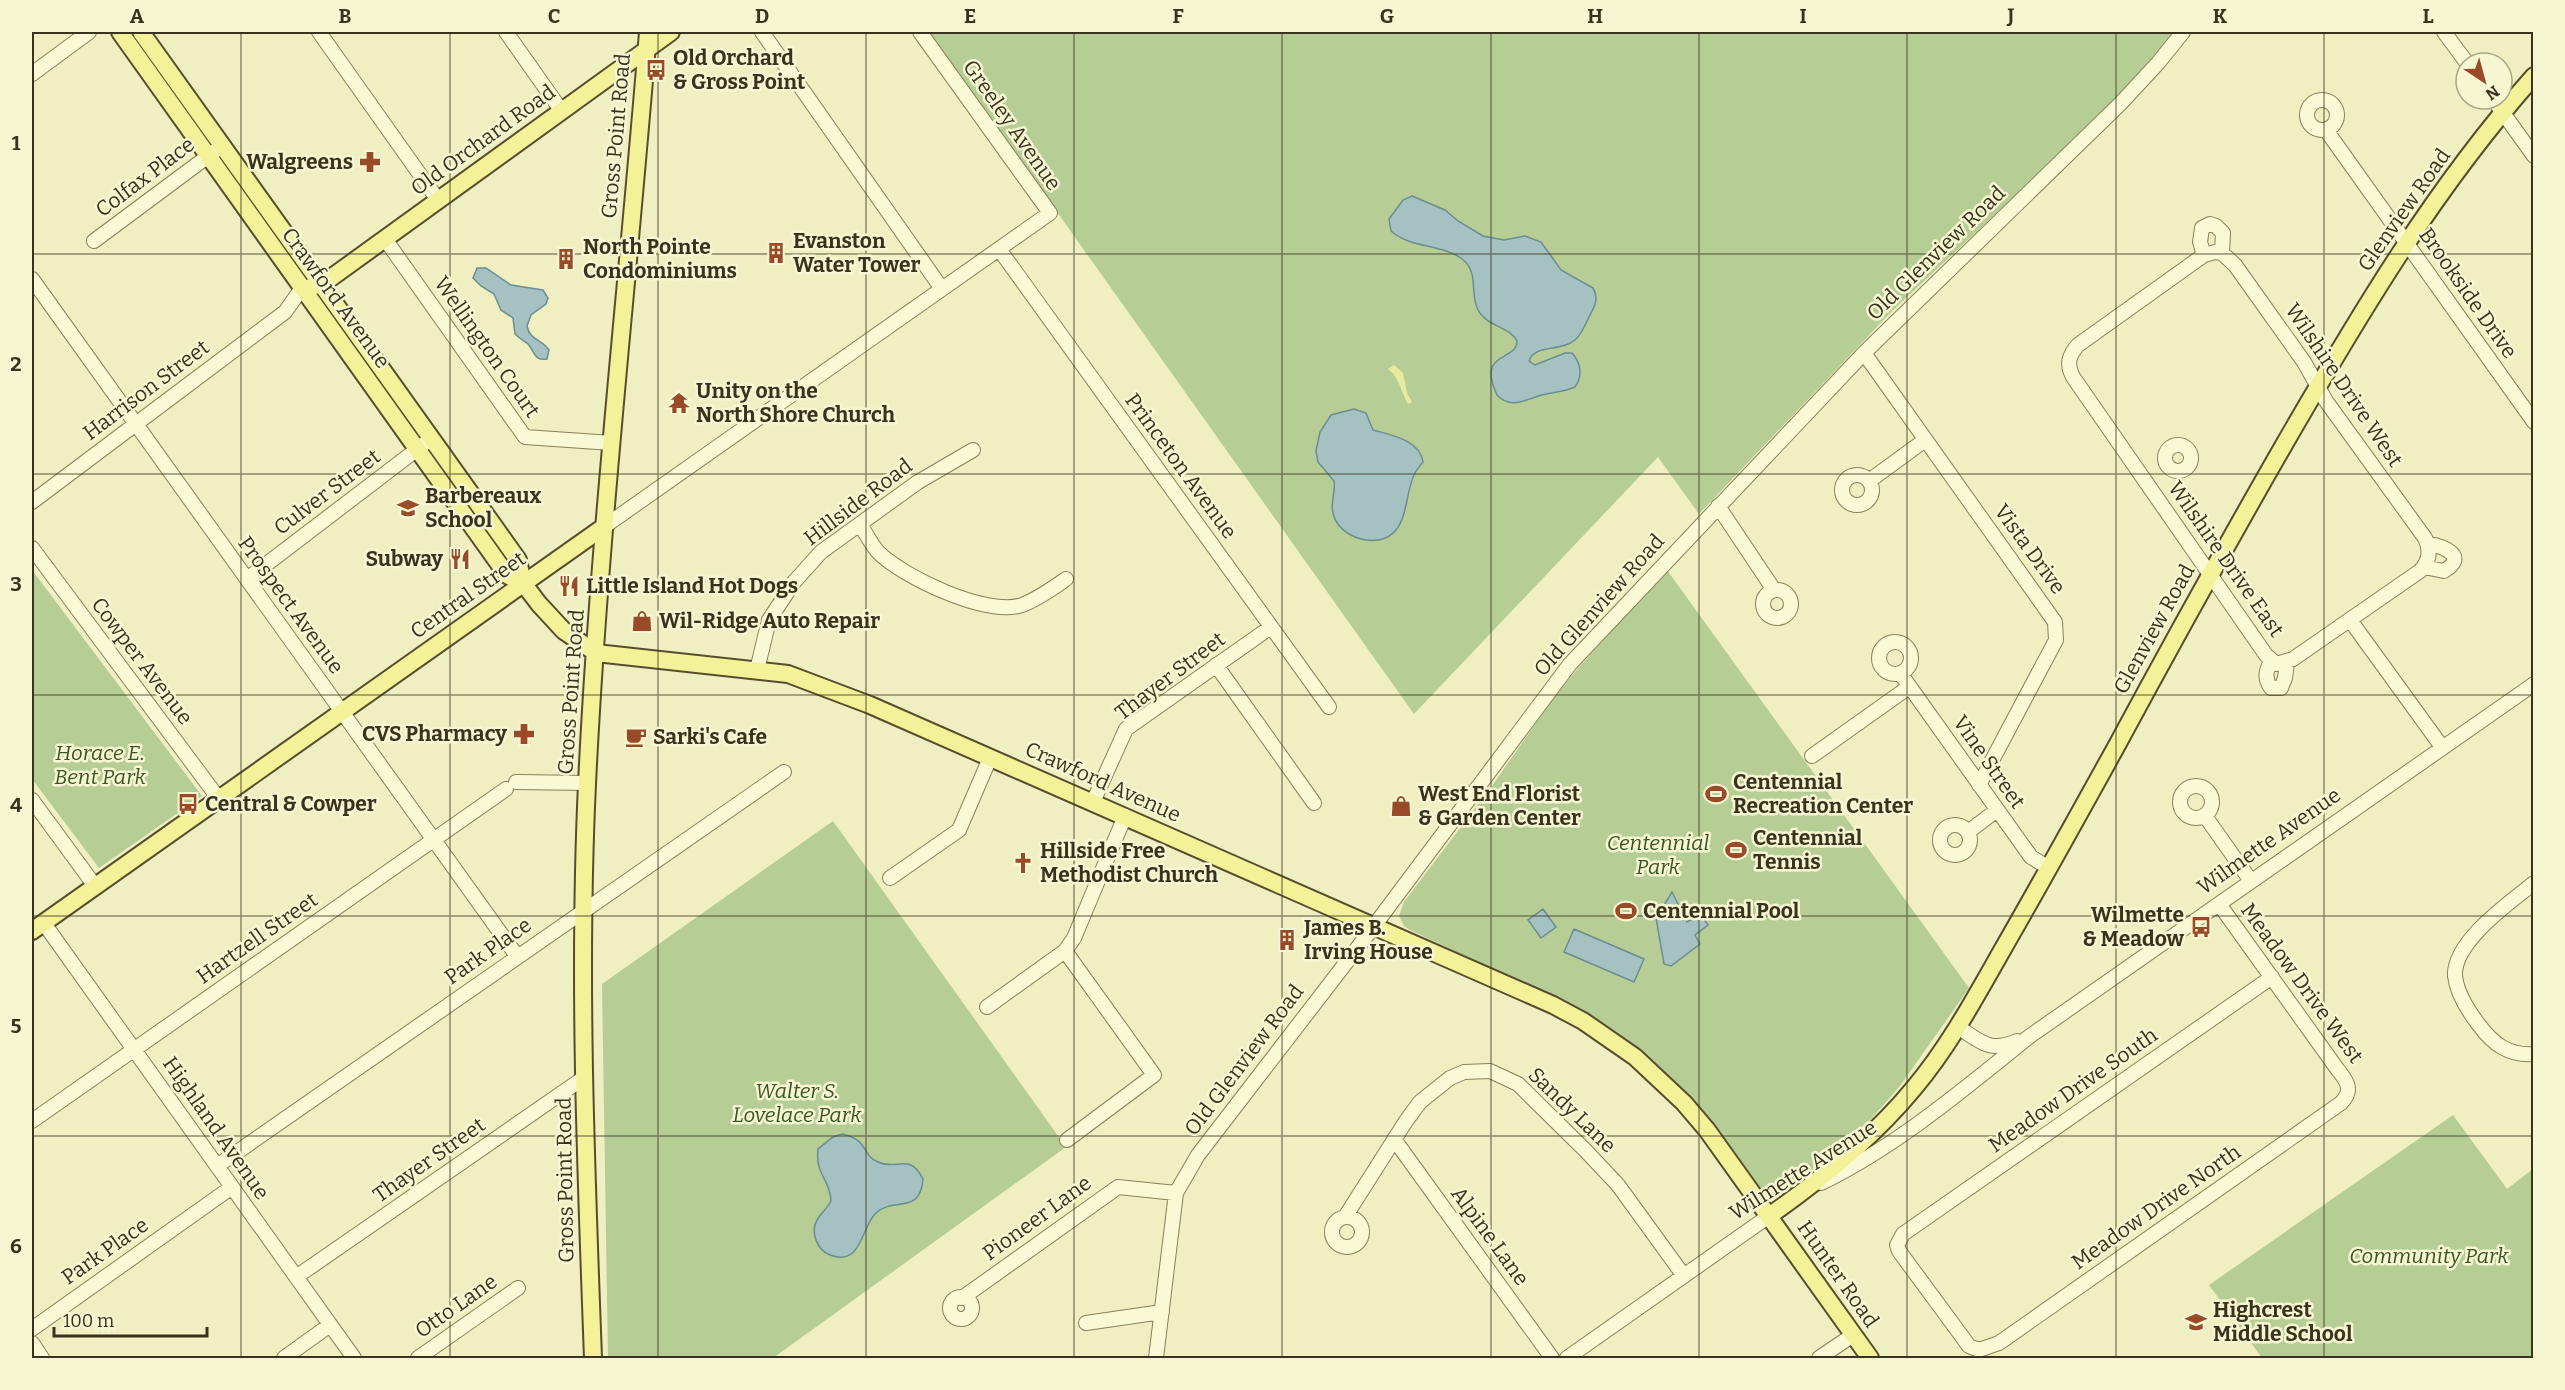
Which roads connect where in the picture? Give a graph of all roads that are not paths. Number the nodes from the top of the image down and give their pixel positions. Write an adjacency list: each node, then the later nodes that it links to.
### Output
1 (89, 32): 14 (street)
2 (319, 32): 24 (street)
3 (506, 32): 17 (street)
4 (648, 32): 12 (main road, Gross Point Road)
5 (671, 32): 12 (main road, Old Orchard Road)
6 (762, 32): 35 (street)
7 (920, 32): 25 (street, Greeley Avenue)
8 (2183, 32): 38 (street, Old Glenview Road)
9 (2444, 32): 13 (street)
10 (144, 33): 11 (street); 21 (main road, Crawford Avenue)
11 (124, 38): 22 (main road, Crawford Avenue)
12 (647, 49): 17 (main road, Old Orchard Road); 44 (main road, Gross Point Road)
13 (2458, 51)
14 (32, 74)
15 (2534, 75): 16 (main road, Glenview Road)
16 (2514, 91)
17 (561, 110): 24 (main road, Old Orchard Road)
18 (2493, 111): 28 (main road, Glenview Road)
19 (2501, 111): 23 (street)
20 (2326, 130): 28 (street, Brookside Drive)
21 (222, 146): 22 (street, Colfax Place); 33 (main road, Crawford Avenue)
22 (208, 156): 27 (street, Colfax Place); 34 (main road, Crawford Avenue)
23 (2534, 156)
24 (438, 200): 26 (main road, Old Orchard Road)
25 (1050, 213): 29 (street, Central Street)
26 (385, 239): 33 (main road, Old Orchard Road); 44 (street, Wellington Court)
27 (94, 241)
28 (2406, 243): 39 (main road, Glenview Road); 40 (street, Brookside Drive)
29 (999, 249): 35 (street, Central Street); 63 (street, Princeton Avenue)
30 (2222, 253): 31 (street); 31 (street, Wilshire Drive West); 39 (street, Wilshire Drive West)
31 (2204, 255): 49 (street, Wilshire Drive East)
32 (32, 279): 41 (street, Prospect Avenue)
33 (321, 285): 34 (main road, Old Orchard Road); 36 (main road); 42 (main road, Crawford Avenue)
34 (302, 288): 36 (main road, Crawford Avenue); 37 (street, Harrison Street)
35 (942, 289): 53 (street, Central Street)
36 (313, 303): 37 (street, Harrison Street); 45 (main road, Crawford Avenue)
37 (285, 312): 41 (street, Harrison Street)
38 (1864, 353): 43 (street, Vista Drive); 51 (street, Old Glenview Road)
39 (2318, 387): 54 (street, Wilshire Drive West); 57 (main road, Glenview Road)
40 (2534, 422)
41 (136, 424): 50 (street, Harrison Street); 58 (street, Prospect Avenue)
42 (432, 439): 45 (street, Culver Street); 60 (main road, Crawford Avenue)
43 (1925, 440): 48 (street); 79 (street, Vista Drive)
44 (612, 443): 53 (main road, Gross Point Road)
45 (417, 450): 58 (street, Culver Street); 60 (main road, Crawford Avenue)
46 (973, 450): 52 (street, Hillside Road)
47 (2167, 466): 49 (street, Wilshire Drive East)
48 (1869, 481)
49 (2147, 481): 57 (street, Wilshire Drive East)
50 (32, 502)
51 (1718, 507): 61 (street); 96 (street, Old Glenview Road)
52 (860, 525): 59 (street); 68 (street, Hillside Road)
53 (605, 526): 60 (main road, Central Street); 64 (main road, Gross Point Road)
54 (2428, 544): 56 (street); 56 (street, Wilshire Drive West)
55 (32, 548): 80 (street, Cowper Avenue)
56 (2424, 567): 62 (street)
57 (2210, 574): 65 (street, Wilshire Drive East); 89 (main road, Glenview Road)
58 (247, 579): 73 (street, Prospect Avenue)
59 (1066, 579)
60 (523, 583): 64 (main road, Crawford Avenue); 73 (main road, Central Street)
61 (1774, 590)
62 (2350, 620): 66 (street, Wilshire Drive East); 74 (street)
63 (1271, 627): 67 (street, Thayer Street); 72 (street, Princeton Avenue)
64 (596, 652): 68 (main road, Crawford Avenue); 78 (main road, Gross Point Road)
65 (2271, 661): 66 (street, Wilshire Drive East); 66 (street, Wilshire Drive East)
66 (2287, 663)
67 (1216, 665): 82 (street, Thayer Street); 83 (street)
68 (757, 670): 76 (main road, Crawford Avenue)
69 (1900, 673): 71 (street, Vine Street)
70 (2534, 684): 74 (street, Wilmette Avenue)
71 (1910, 687): 75 (street); 79 (street, Vine Street)
72 (1329, 707)
73 (342, 712): 80 (main road, Central Street); 88 (street, Prospect Avenue)
74 (2442, 747): 91 (street, Wilmette Avenue)
75 (1812, 756)
76 (990, 758): 82 (main road, Crawford Avenue); 90 (street)
77 (784, 772): 95 (street, Park Place)
78 (587, 783): 88 (street, Hartzell Street); 95 (main road, Gross Point Road)
79 (1979, 785): 84 (street, Vine Street)
80 (219, 799): 93 (main road, Central Street)
81 (32, 800): 93 (street)
82 (1093, 802): 85 (main road, Crawford Avenue)
83 (1314, 803)
84 (1997, 810): 87 (street); 89 (street, Vine Street)
85 (1125, 816): 96 (main road, Crawford Avenue); 98 (street)
86 (2205, 816): 91 (street)
87 (1968, 832)
88 (434, 840): 99 (street, Prospect Avenue); 104 (street, Hartzell Street)
89 (2049, 868): 102 (main road, Glenview Road)
90 (890, 878)
91 (2251, 881): 94 (street, Wilmette Avenue)
92 (2534, 883): 105 (street)
93 (95, 886): 97 (main road, Central Street)
94 (2219, 904): 100 (street, Meadow Drive West); 103 (street, Wilmette Avenue)
95 (583, 911): 99 (street, Park Place); 106 (main road, Gross Point Road)
96 (1375, 925): 114 (street, Old Glenview Road); 115 (main road, Crawford Avenue)
97 (37, 926): 104 (street, Highland Avenue)
98 (1065, 951): 101 (street); 110 (street)
99 (517, 956): 111 (street, Park Place)
100 (2272, 977): 107 (street, Meadow Drive West); 127 (street, Meadow Drive South)
101 (987, 1007)
102 (1958, 1027): 103 (street, Wilmette Avenue); 113 (main road, Glenview Road)
103 (2030, 1036): 113 (street, Wilmette Avenue)
104 (134, 1049): 108 (street, Hartzell Street); 111 (street, Highland Avenue)
105 (2534, 1054)
106 (585, 1077): 118 (street, Thayer Street); 132 (main road, Gross Point Road)
107 (2349, 1089): 127 (street, Meadow Drive North)
108 (32, 1121)
109 (1394, 1139): 116 (street, Sandy Lane); 117 (street, Sandy Lane); 134 (street, Alpine Lane)
110 (1067, 1140)
111 (217, 1166): 112 (street, Highland Avenue)
112 (232, 1187): 118 (street, Highland Avenue); 124 (street, Park Place)
113 (1803, 1192): 115 (main road, Wilmette Avenue)
114 (1176, 1193): 120 (street, Pioneer Lane); 121 (street, Old Glenview Road)
115 (1769, 1216): 117 (street, Wilmette Avenue); 125 (main road, Hunter Road)
116 (1345, 1217)
117 (1684, 1276): 135 (street, Wilmette Avenue)
118 (296, 1277): 123 (street, Highland Avenue)
119 (518, 1288): 131 (street, Otto Lane)
120 (962, 1298)
121 (1162, 1312): 122 (street); 133 (street, Old Glenview Road)
122 (1086, 1323)
123 (330, 1325): 129 (street); 130 (street, Highland Avenue)
124 (32, 1329)
125 (1853, 1335): 136 (street); 137 (main road, Hunter Road)
126 (32, 1343): 128 (street)
127 (1979, 1350)
128 (42, 1359)
129 (284, 1359)
130 (354, 1359)
131 (418, 1359)
132 (593, 1359)
133 (1156, 1359)
134 (1551, 1359)
135 (1567, 1359)
136 (1819, 1359)
137 (1870, 1359)

